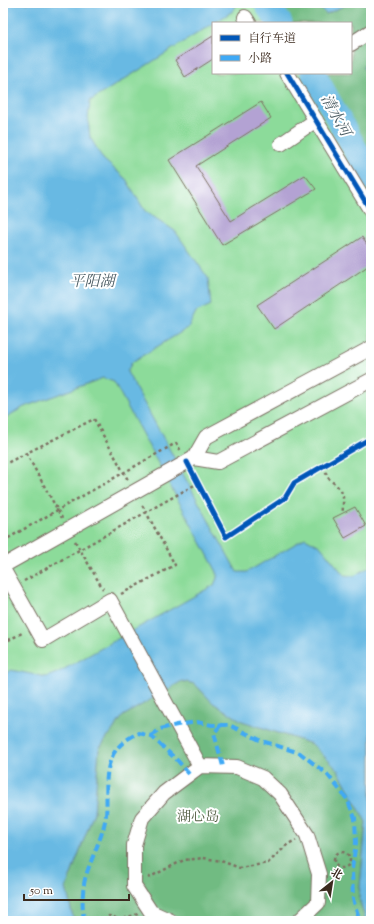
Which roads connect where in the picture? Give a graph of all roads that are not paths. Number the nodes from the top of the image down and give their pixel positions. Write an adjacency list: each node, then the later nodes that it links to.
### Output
1 (371, 31): 2 (street)
2 (352, 43)
3 (293, 75): 4 (street)
4 (316, 120): 5 (street); 6 (street)
5 (281, 144)
6 (371, 211)
7 (371, 348): 9 (street)
8 (371, 380): 9 (street)
9 (190, 460): 10 (street)
10 (3, 566)
11 (3, 569): 12 (street)
12 (200, 766): 13 (street); 14 (street)
13 (171, 921)
14 (299, 921)

